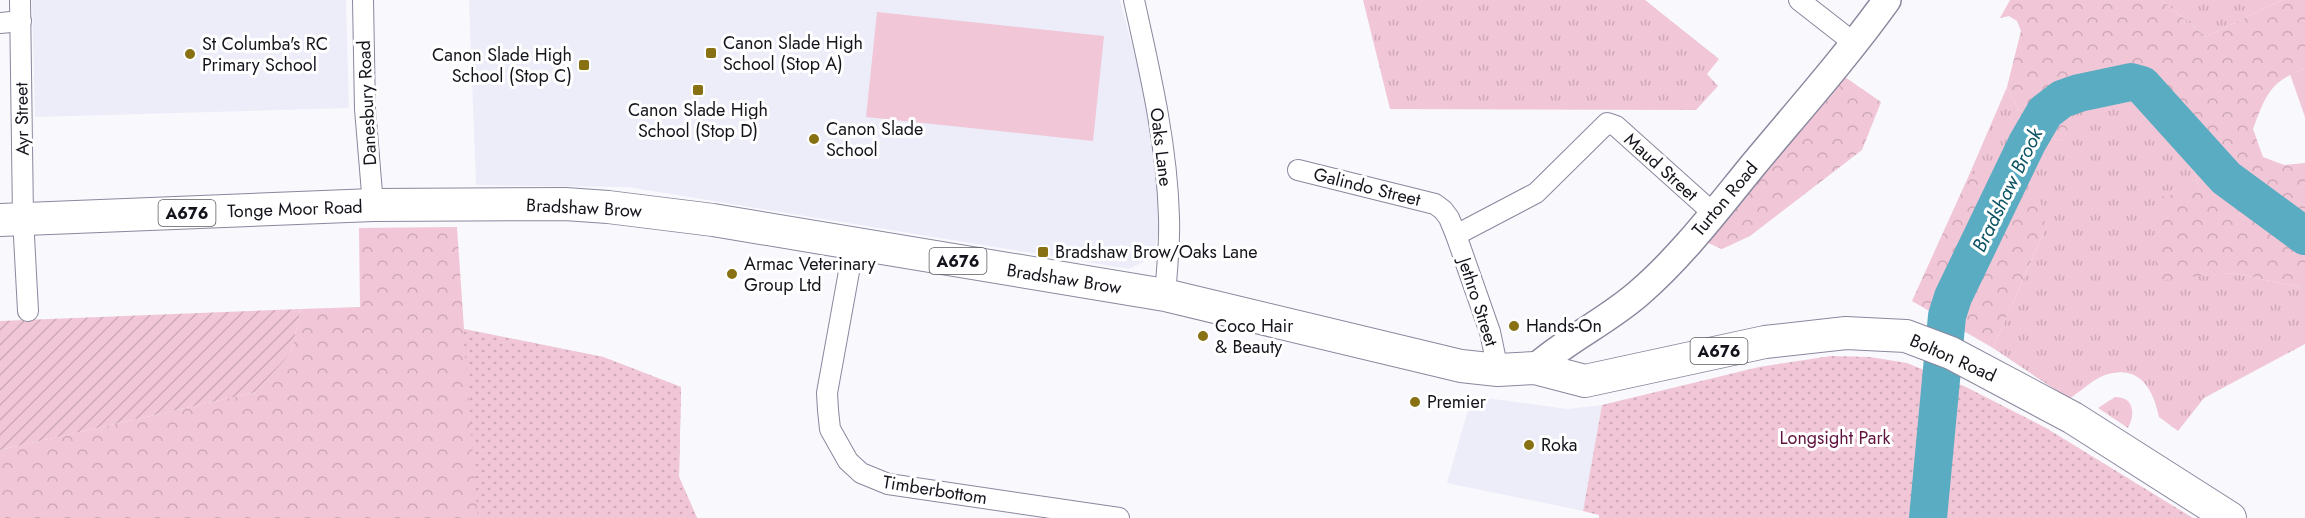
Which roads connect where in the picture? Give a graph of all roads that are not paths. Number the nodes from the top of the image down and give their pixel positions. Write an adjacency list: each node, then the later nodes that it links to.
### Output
1 (20, 0): 6 (street, Ayr Street)
2 (363, 0): 10 (street, Danesbury Road)
3 (1134, 0): 15 (street, Oaks Lane)
4 (1799, 0): 8 (street)
5 (1887, 0): 8 (main road, Turton Road)
6 (21, 21): 7 (street); 12 (street, Ayr Street)
7 (0, 23)
8 (1854, 43): 11 (main road, Turton Road)
9 (1298, 170): 13 (street, Galindo Street)
10 (374, 205): 12 (main road, Tonge Moor Road / A676); 14 (main road, Bradshaw Brow / A676)
11 (1713, 213): 13 (street, Maud Street); 17 (main road, Turton Road)
12 (12, 219): 16 (street, Ayr Street)
13 (1456, 235): 18 (street, Jethro Street)
14 (854, 244): 15 (main road, Bradshaw Brow / A676); 19 (street, Timberbottom)
15 (1165, 295): 18 (main road, Bradshaw Brow / A676)
16 (28, 311)
17 (1535, 368): 18 (main road, Bradshaw Brow / A676); 21 (main road, Bolton Road / A676)
18 (1498, 370)
19 (1072, 515): 20 (street, Timberbottom)
20 (1119, 518)
21 (2230, 518)

